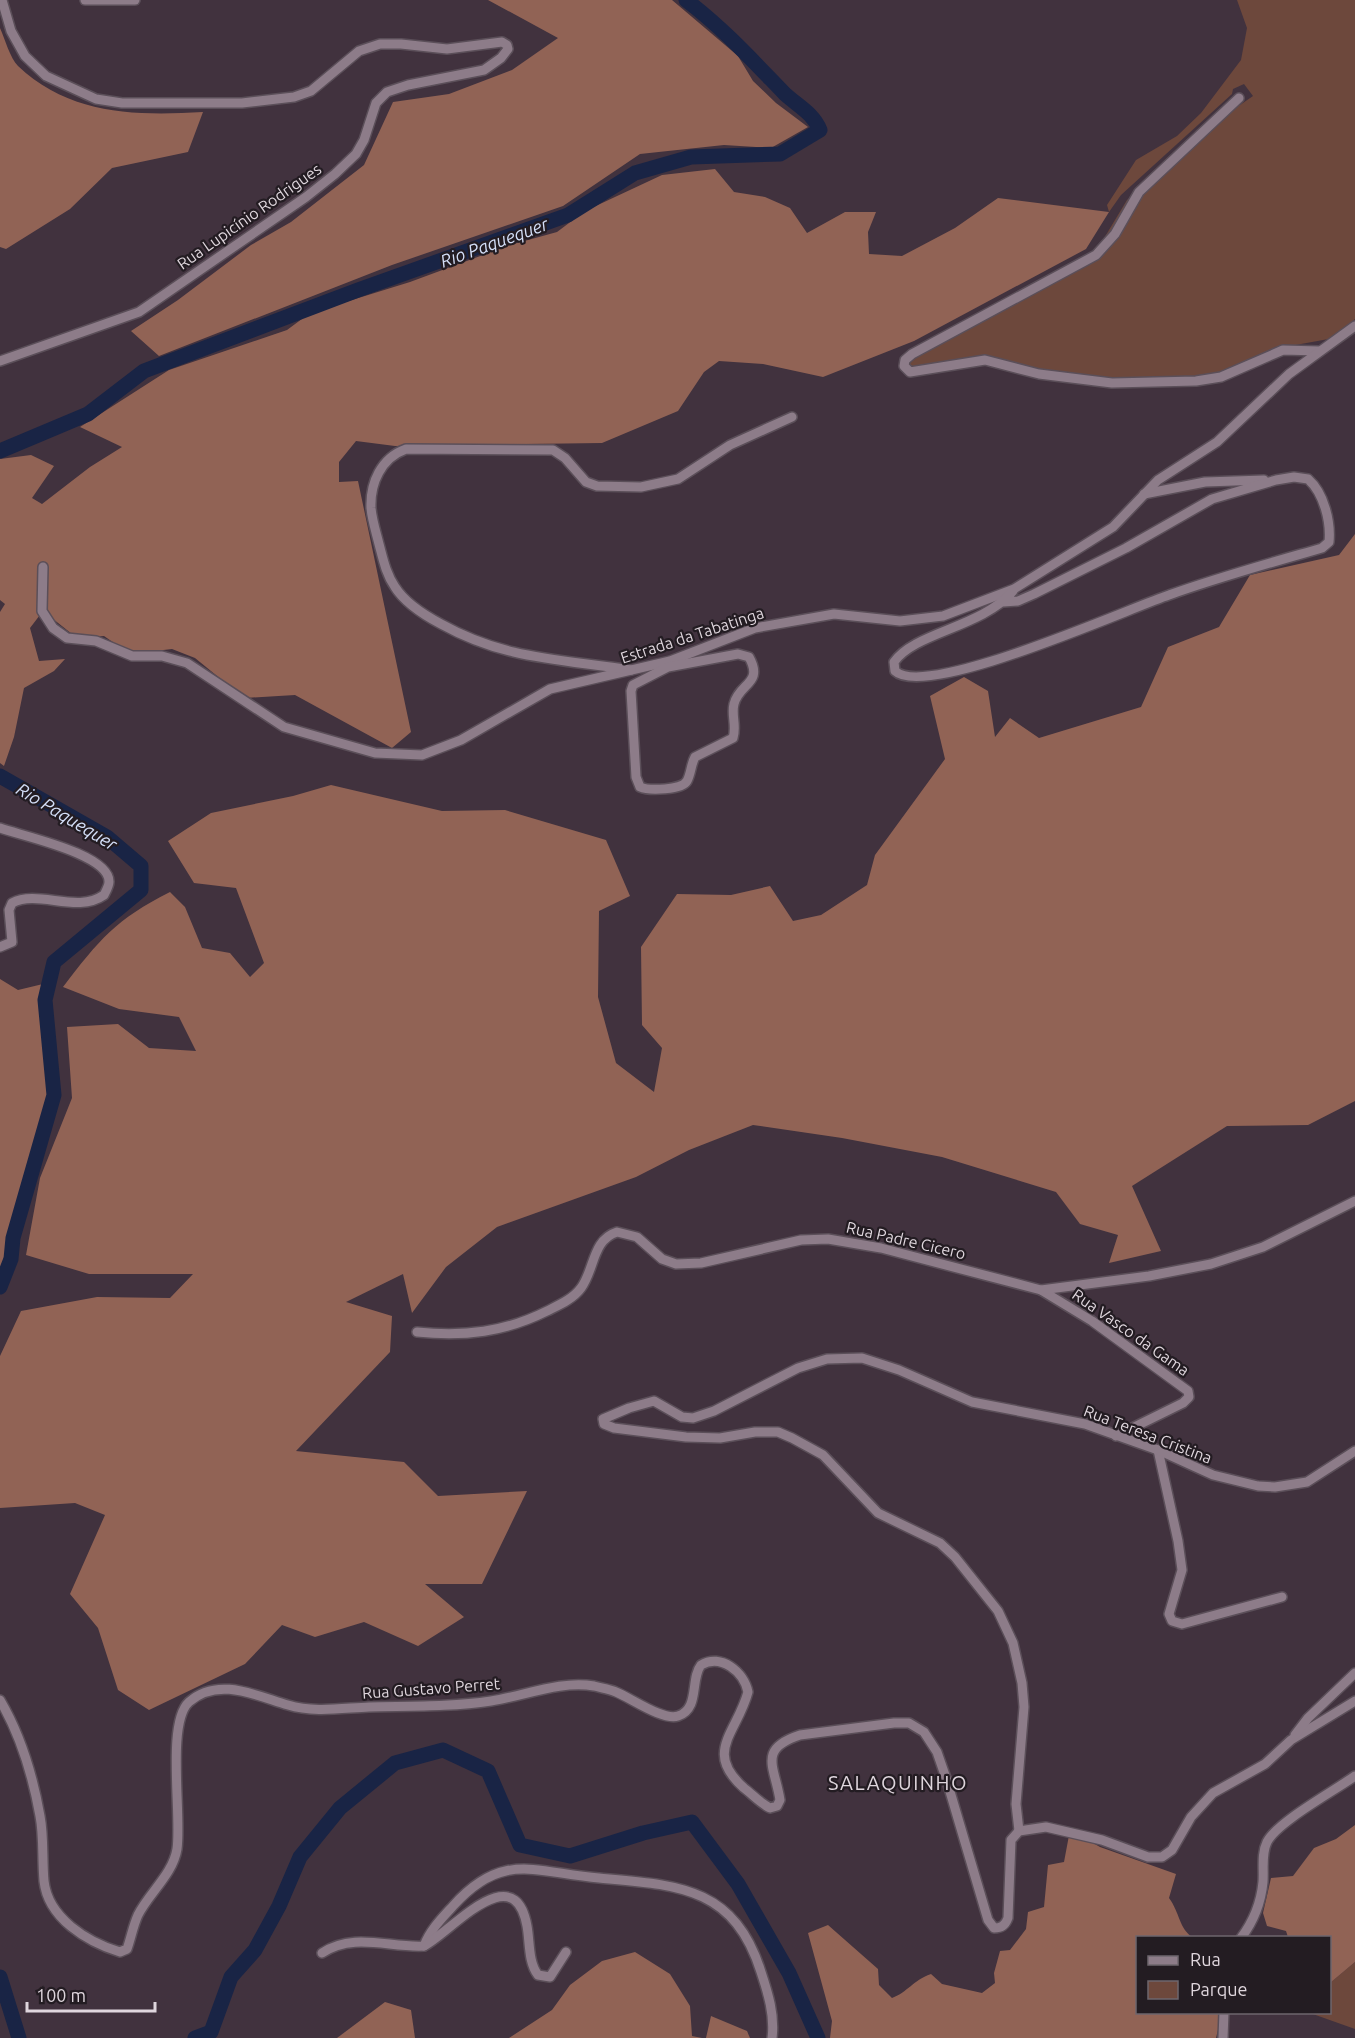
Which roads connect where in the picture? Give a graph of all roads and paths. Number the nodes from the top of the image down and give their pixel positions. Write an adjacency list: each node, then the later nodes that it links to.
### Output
1 (2, 0): 7 (street, Rua Lupicínio Rodrigues)
2 (85, 0): 3 (street)
3 (135, 0)
4 (1239, 98): 6 (street)
5 (1355, 326): 6 (street, Estrada da Tabatinga)
6 (1319, 351): 10 (street, Estrada da Tabatinga)
7 (0, 361)
8 (792, 417): 15 (street)
9 (1276, 480): 10 (street); 13 (street); 13 (street)
10 (1143, 494): 12 (street, Estrada da Tabatinga)
11 (42, 567): 15 (street, Estrada da Tabatinga)
12 (1014, 589): 13 (street); 14 (street, Estrada da Tabatinga)
13 (1003, 603)
14 (667, 664): 14 (street); 15 (street, Estrada da Tabatinga)
15 (635, 671)
16 (0, 828): 17 (street)
17 (0, 947)
18 (1354, 1202): 19 (street, Rua Padre Cicero)
19 (1041, 1290): 20 (street, Rua Padre Cicero); 21 (street, Rua Vasco da Gama)
20 (417, 1332)
21 (1116, 1436): 22 (street, Rua Teresa Cristina); 30 (street, Rua Teresa Cristina)
22 (1158, 1450): 23 (street, Rua Teresa Cristina); 24 (street)
23 (1355, 1451)
24 (1282, 1597)
25 (1355, 1673): 28 (street)
26 (0, 1700): 30 (street, Rua Gustavo Perret)
27 (1355, 1701): 28 (street)
28 (1292, 1740): 30 (street)
29 (1355, 1776): 31 (street)
30 (1019, 1831)
31 (1243, 1936)
32 (424, 1946): 33 (street); 34 (street); 36 (street)
33 (566, 1952)
34 (322, 1953)
35 (1224, 2014): 37 (street)
36 (772, 2038)
37 (1224, 2038)

